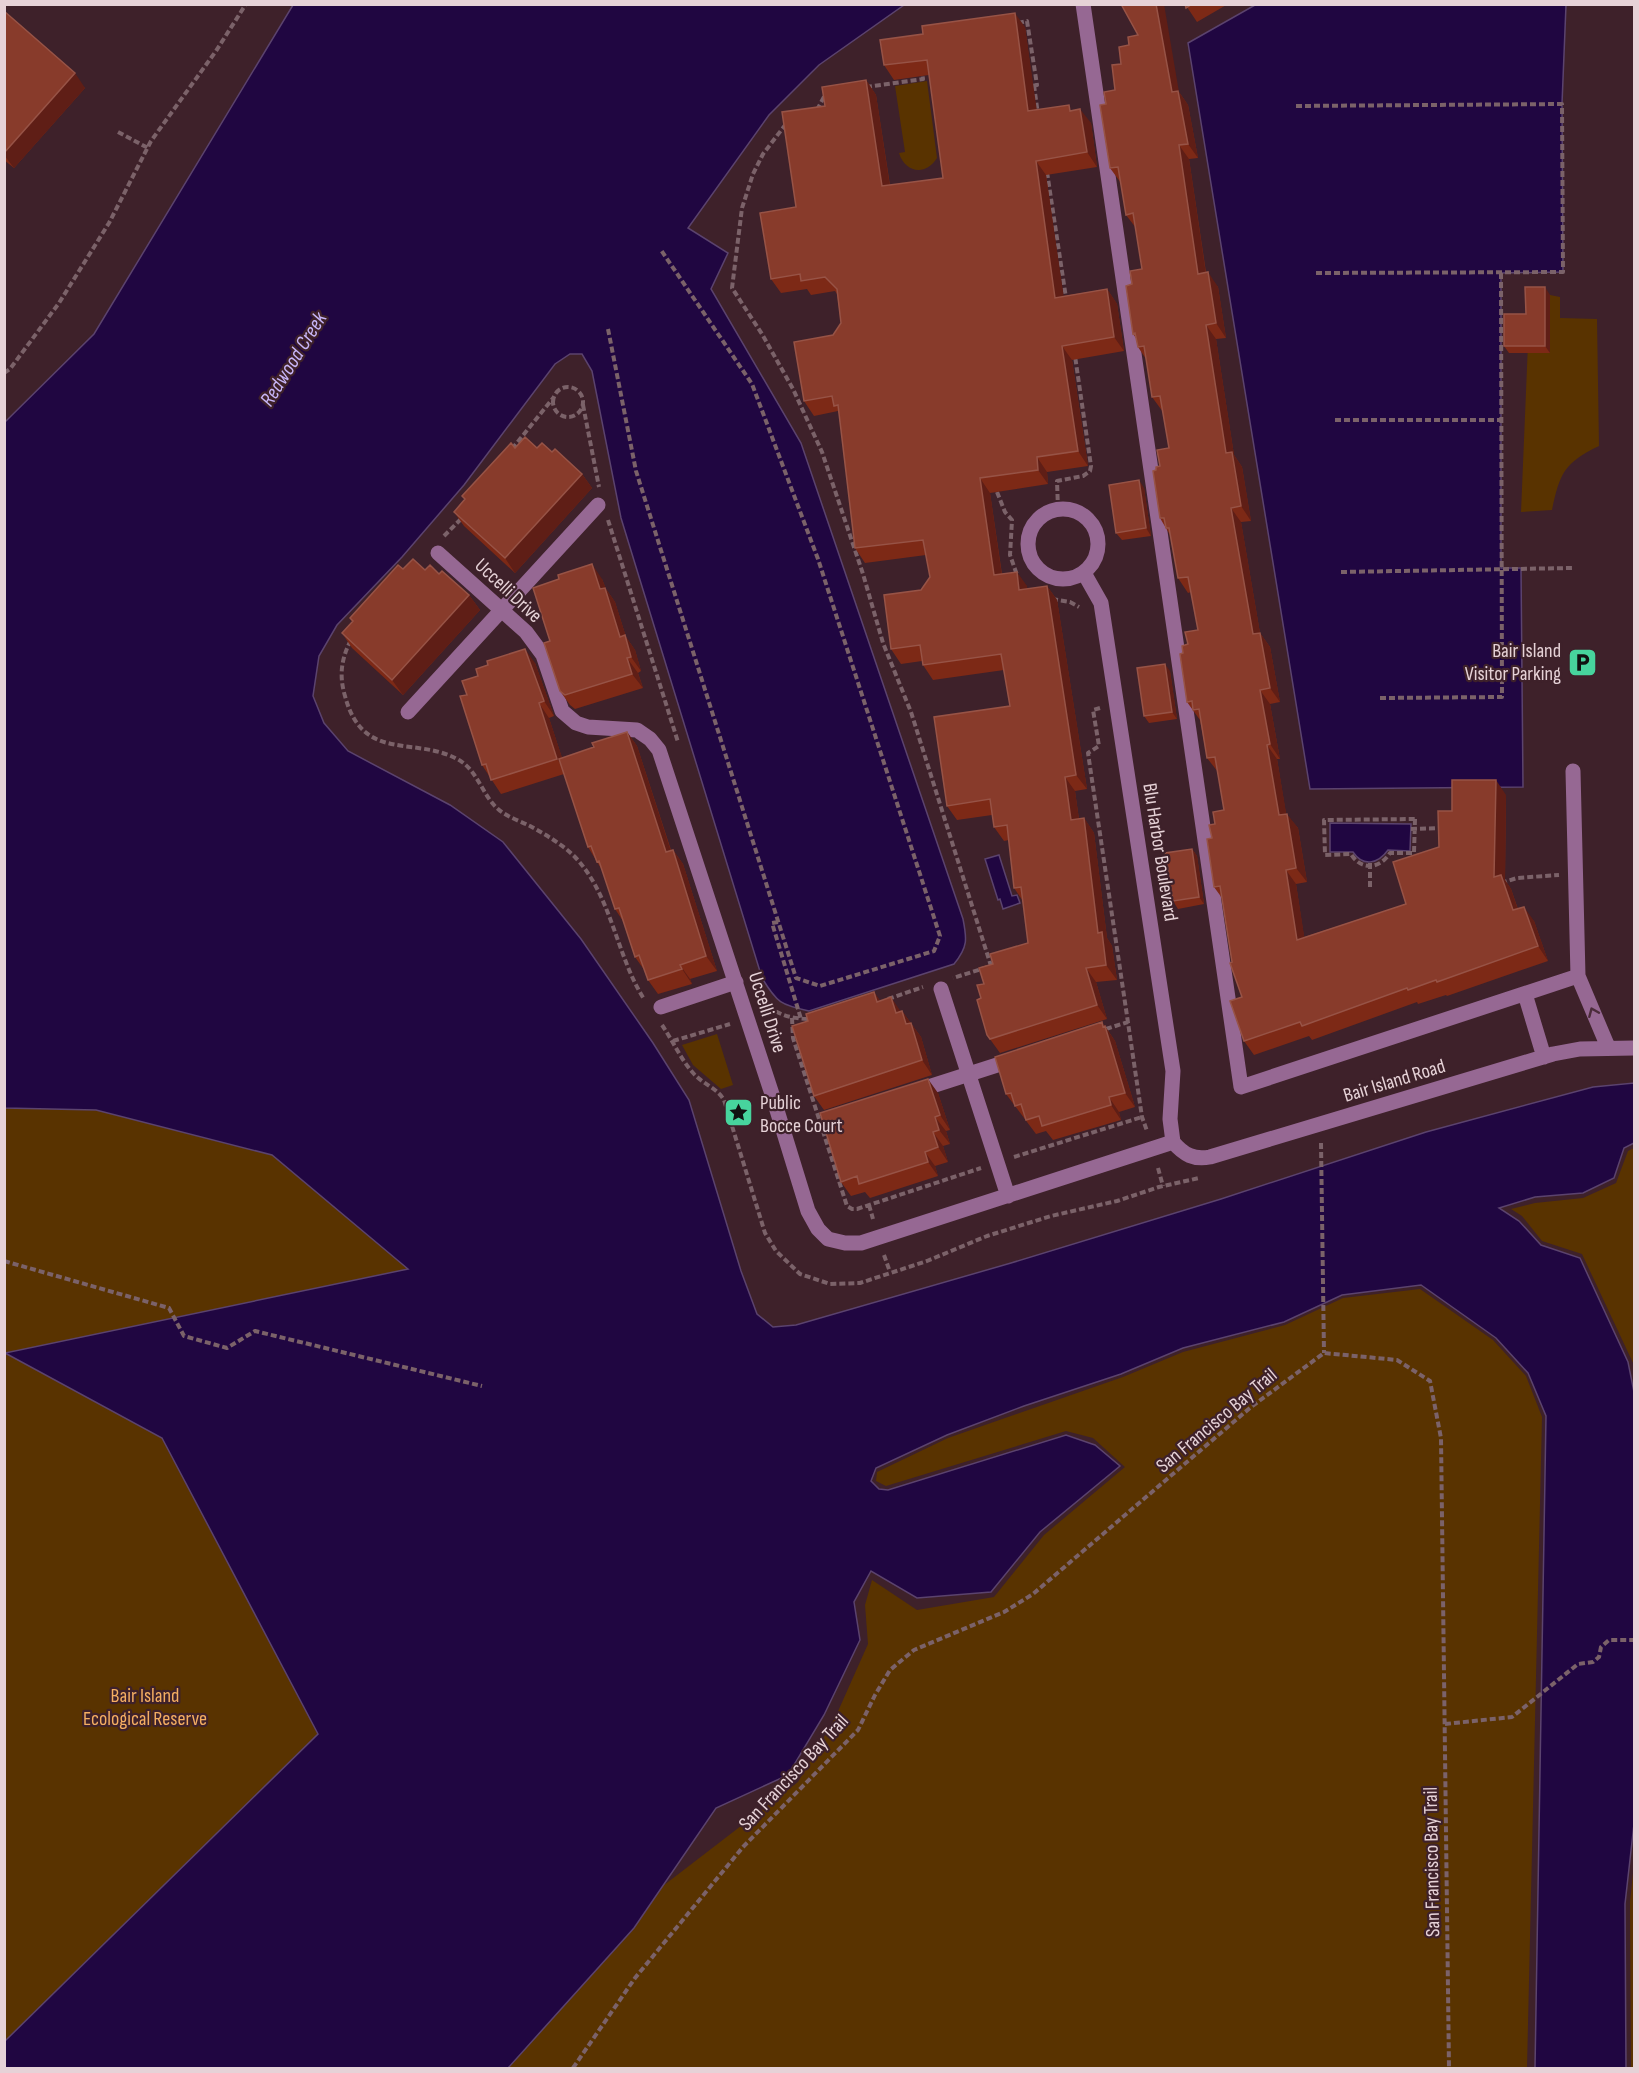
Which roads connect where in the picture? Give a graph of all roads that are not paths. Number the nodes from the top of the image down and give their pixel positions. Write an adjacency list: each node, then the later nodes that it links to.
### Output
1 (1083, 4): 11 (street)
2 (601, 503): 5 (street)
3 (440, 547): 5 (street, Uccelli Drive)
4 (1084, 573): 4 (street); 19 (street, Blu Harbor Boulevard)
5 (501, 611): 6 (street); 9 (street, Uccelli Drive)
6 (408, 712)
7 (1573, 771): 8 (street)
8 (1578, 976): 11 (street); 13 (street, one-way to 8)
9 (736, 982): 12 (street); 20 (street, Uccelli Drive)
10 (940, 985): 17 (street)
11 (1525, 994): 16 (street)
12 (655, 1006)
13 (1608, 1047): 14 (street, Bair Island Road); 16 (street, Bair Island Road)
14 (1635, 1048)
15 (1032, 1053): 17 (street)
16 (1544, 1057): 19 (street, Bair Island Road)
17 (968, 1074): 18 (street); 20 (street)
18 (894, 1098)
19 (1173, 1142): 20 (street, Uccelli Drive)
20 (1008, 1196)

